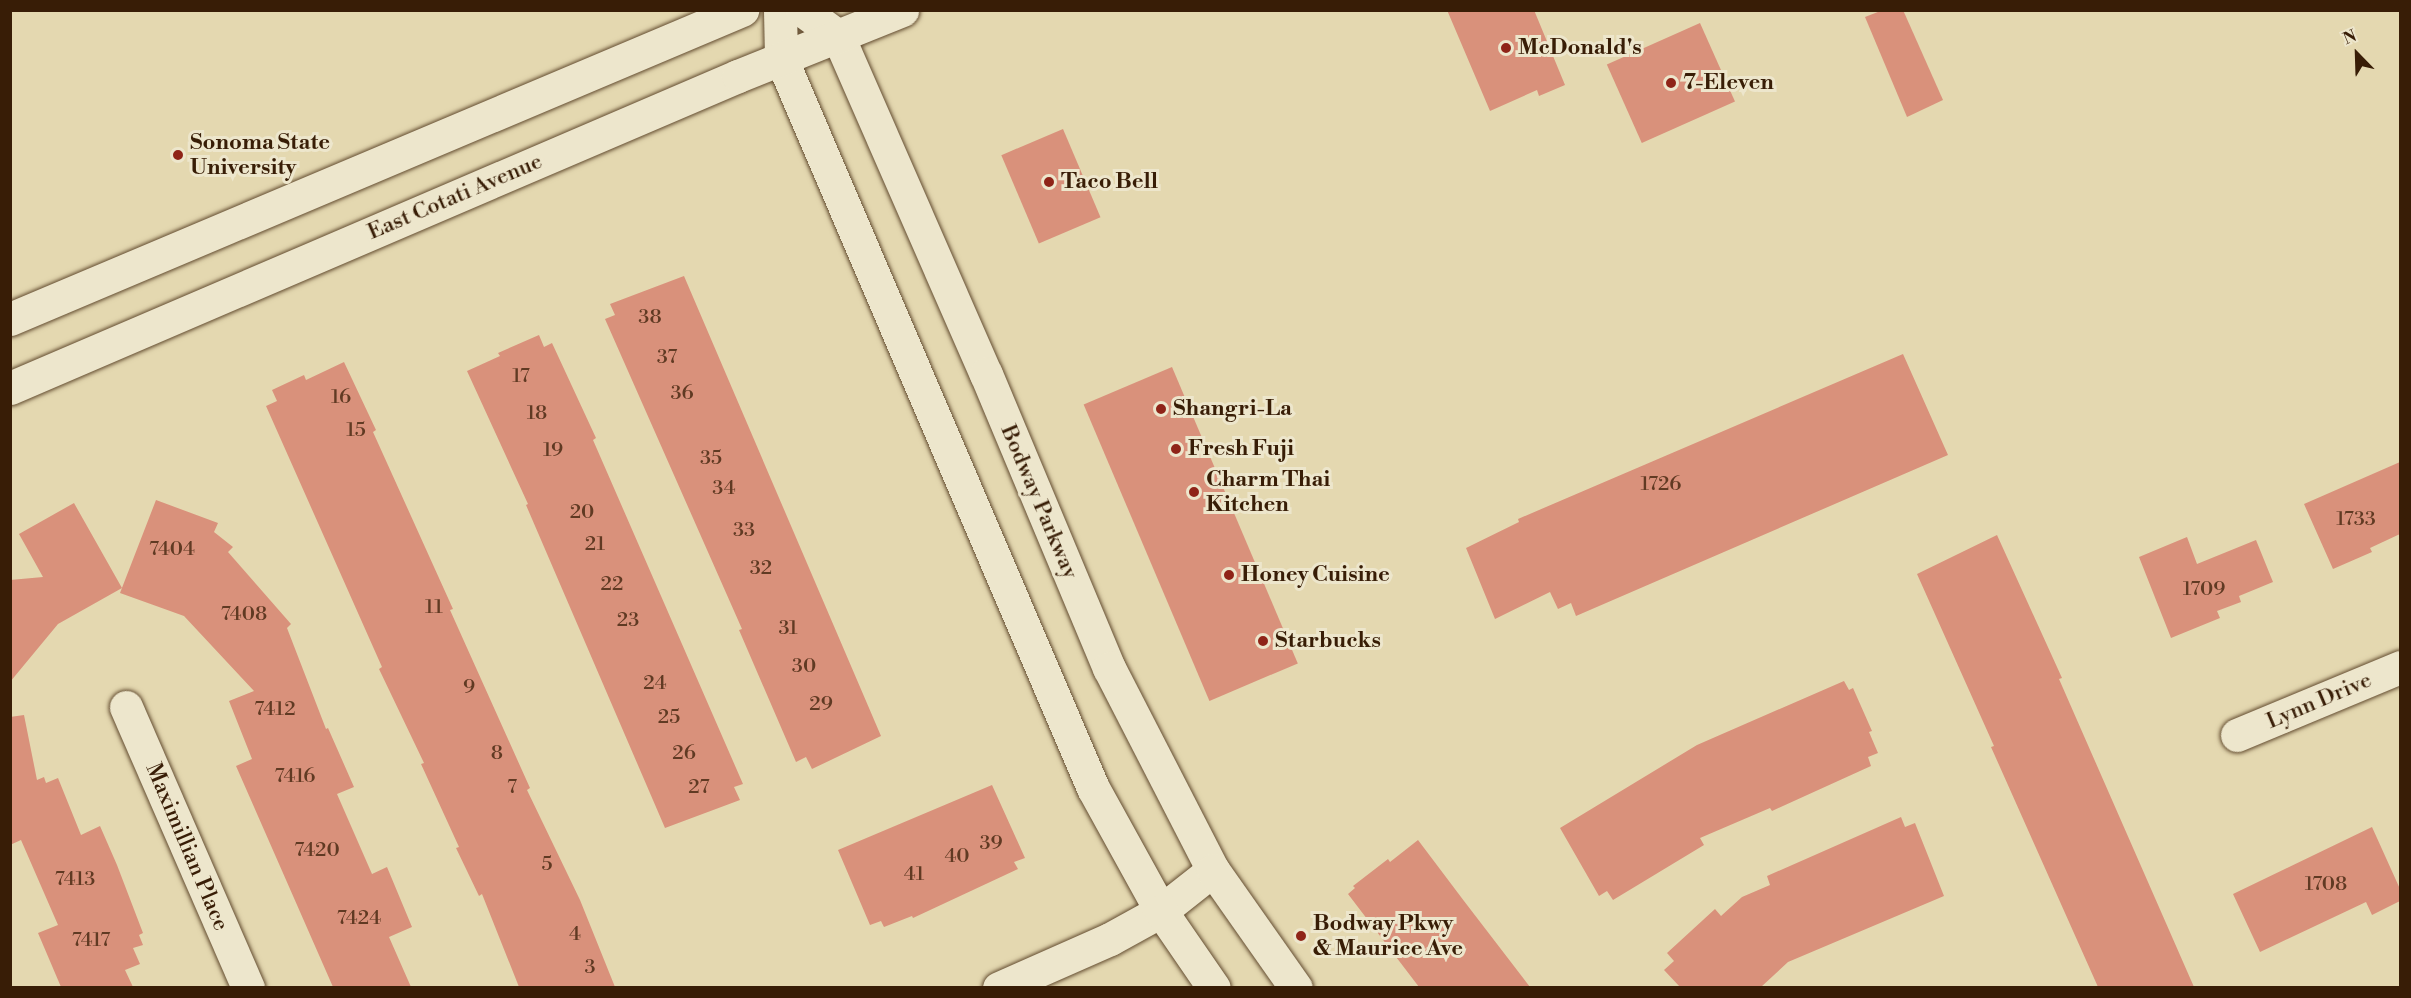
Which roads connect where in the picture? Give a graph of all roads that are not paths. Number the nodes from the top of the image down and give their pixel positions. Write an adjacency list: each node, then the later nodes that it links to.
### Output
1 (742, 10): 7 (street)
2 (780, 10): 6 (street)
3 (802, 10): 5 (street)
4 (902, 10): 5 (street, East Cotati Avenue)
5 (838, 36): 6 (street, East Cotati Avenue); 12 (street, Bodway Parkway)
6 (781, 58): 8 (street, East Cotati Avenue); 13 (street)
7 (10, 319)
8 (10, 388)
9 (2400, 667): 11 (street, Lynn Drive)
10 (126, 706): 14 (street, Maximillian Place)
11 (2237, 735)
12 (1213, 870): 13 (street); 17 (street, Bodway Parkway)
13 (1161, 911): 15 (street); 16 (street)
14 (248, 987)
15 (999, 987)
16 (1214, 987)
17 (1296, 987)

